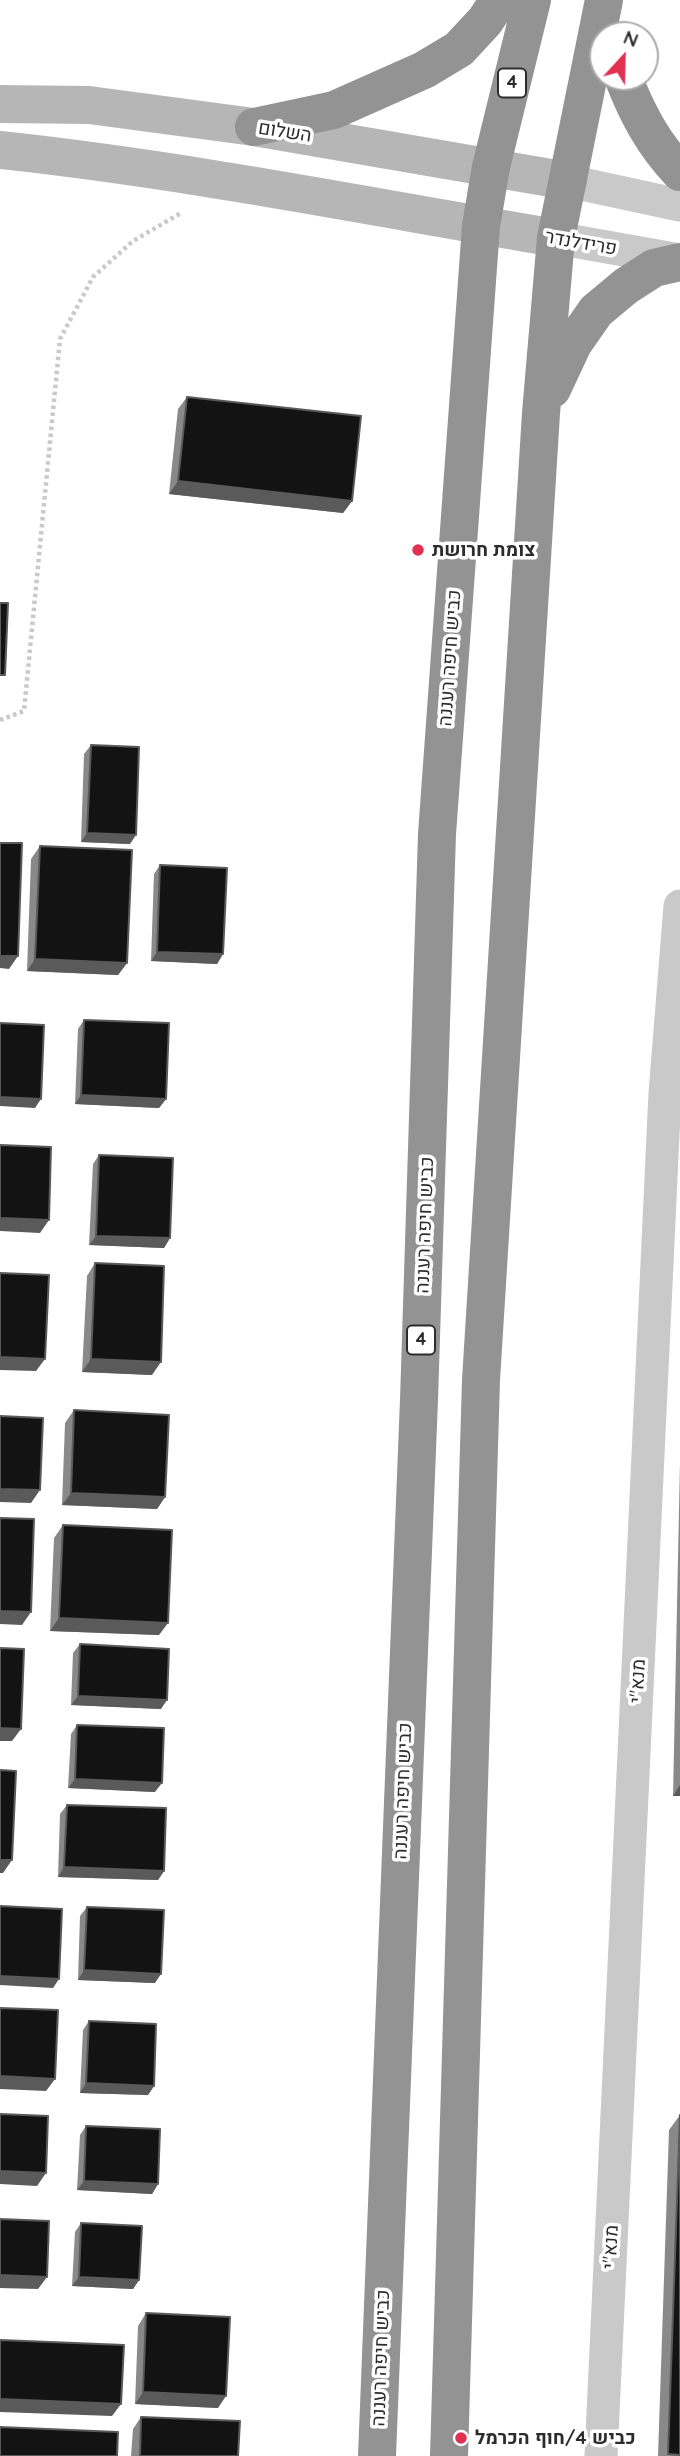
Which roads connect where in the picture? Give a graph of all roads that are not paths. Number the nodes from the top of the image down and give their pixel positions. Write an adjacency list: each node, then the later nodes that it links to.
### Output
1 (499, 0): 7 (highway)
2 (532, 0): 9 (highway, כביש חיפה רעננה / 4)
3 (607, 0): 4 (highway); 11 (highway)
4 (611, 21)
5 (628, 91): 10 (highway)
6 (0, 104): 7 (street, השלום)
7 (254, 127): 9 (street, השלום)
8 (0, 150): 13 (street)
9 (491, 167): 11 (street, השלום); 13 (highway, כביש חיפה רעננה / 4)
10 (680, 172)
11 (568, 181): 12 (street); 14 (highway)
12 (680, 205)
13 (481, 226): 14 (street, פרידלנדר); 19 (highway, כביש חיפה רעננה / 4)
14 (556, 239): 15 (street, פרידלנדר); 16 (highway)
15 (680, 261): 16 (highway)
16 (541, 413): 20 (highway)
17 (680, 906): 18 (street, מנא"י)
18 (673, 1093): 21 (street, מנא"י)
19 (377, 2456)
20 (449, 2456)
21 (601, 2456)

